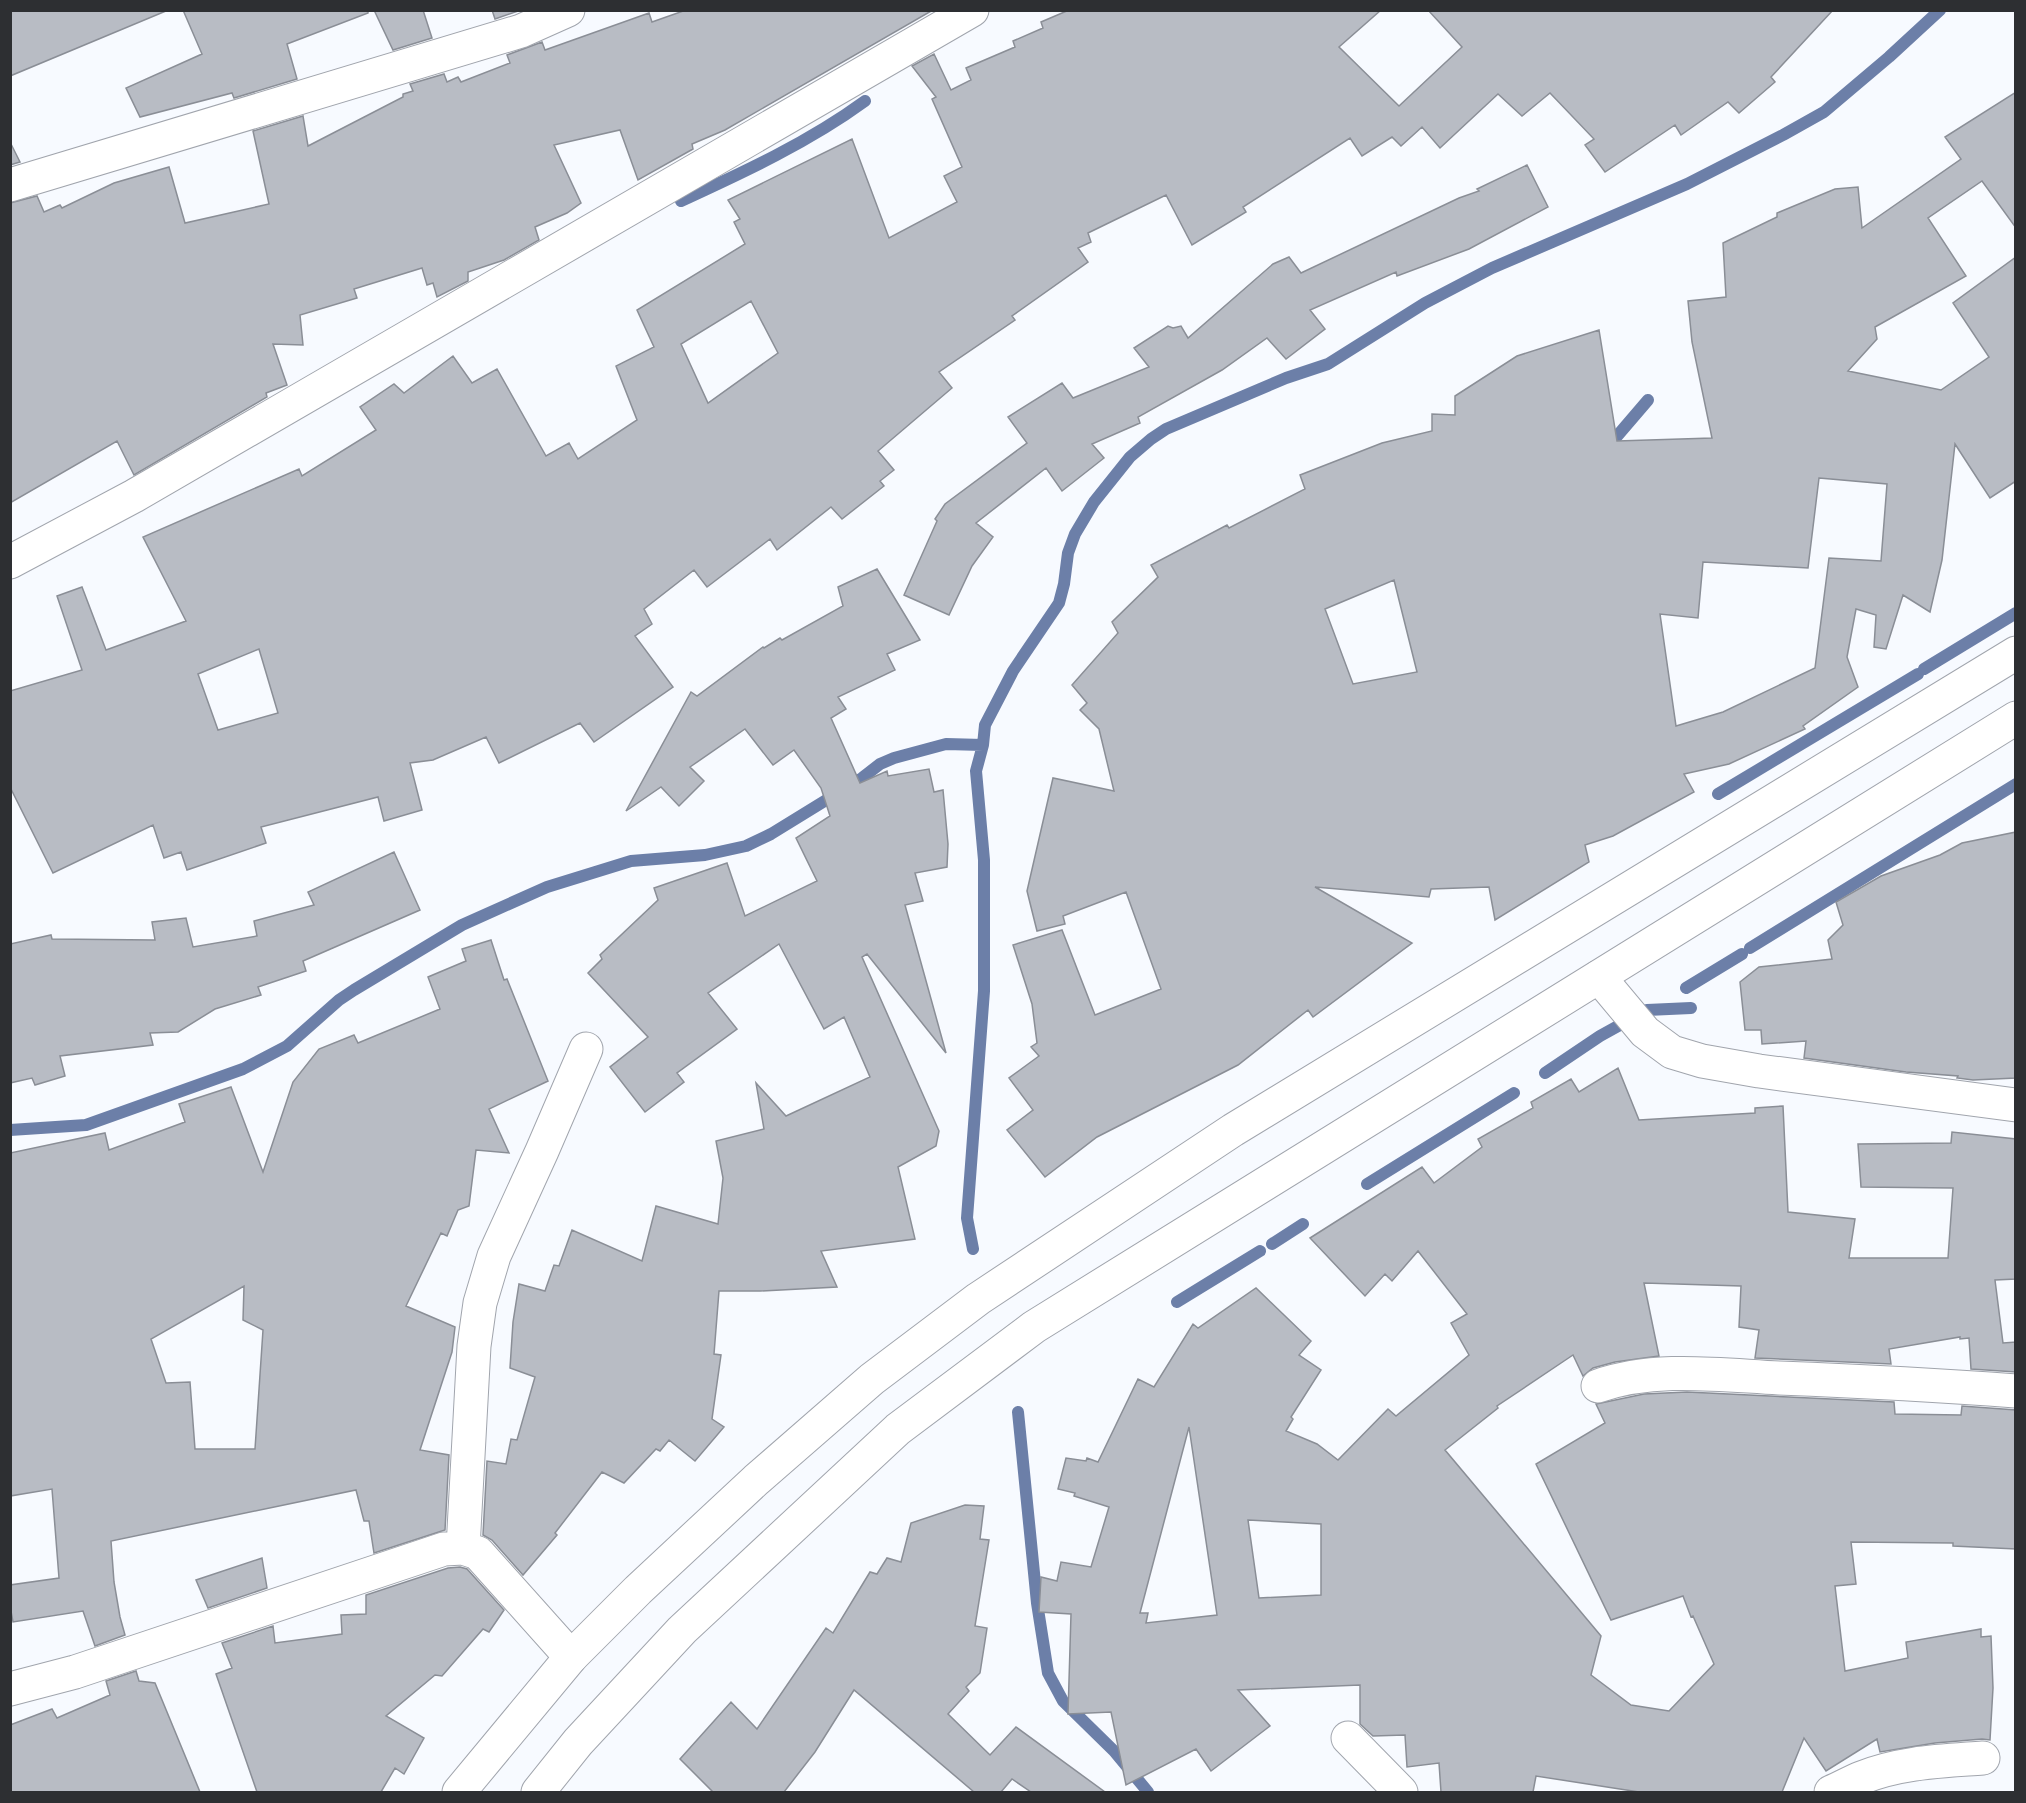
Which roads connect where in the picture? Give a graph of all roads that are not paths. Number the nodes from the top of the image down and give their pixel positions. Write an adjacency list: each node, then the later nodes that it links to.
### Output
1 (568, 10): 3 (street)
2 (965, 12): 4 (street)
3 (10, 185)
4 (10, 562)
5 (2016, 652): 13 (street)
6 (2016, 718): 7 (street)
7 (1599, 977): 9 (street); 18 (street)
8 (586, 1049): 12 (street)
9 (2016, 1105)
10 (1598, 1386): 11 (street)
11 (2016, 1391)
12 (463, 1548): 13 (street); 14 (street)
13 (571, 1658): 17 (street)
14 (10, 1689)
15 (1348, 1738): 19 (street)
16 (1983, 1758): 20 (street)
17 (459, 1792)
18 (538, 1792)
19 (1401, 1792)
20 (1831, 1792)

